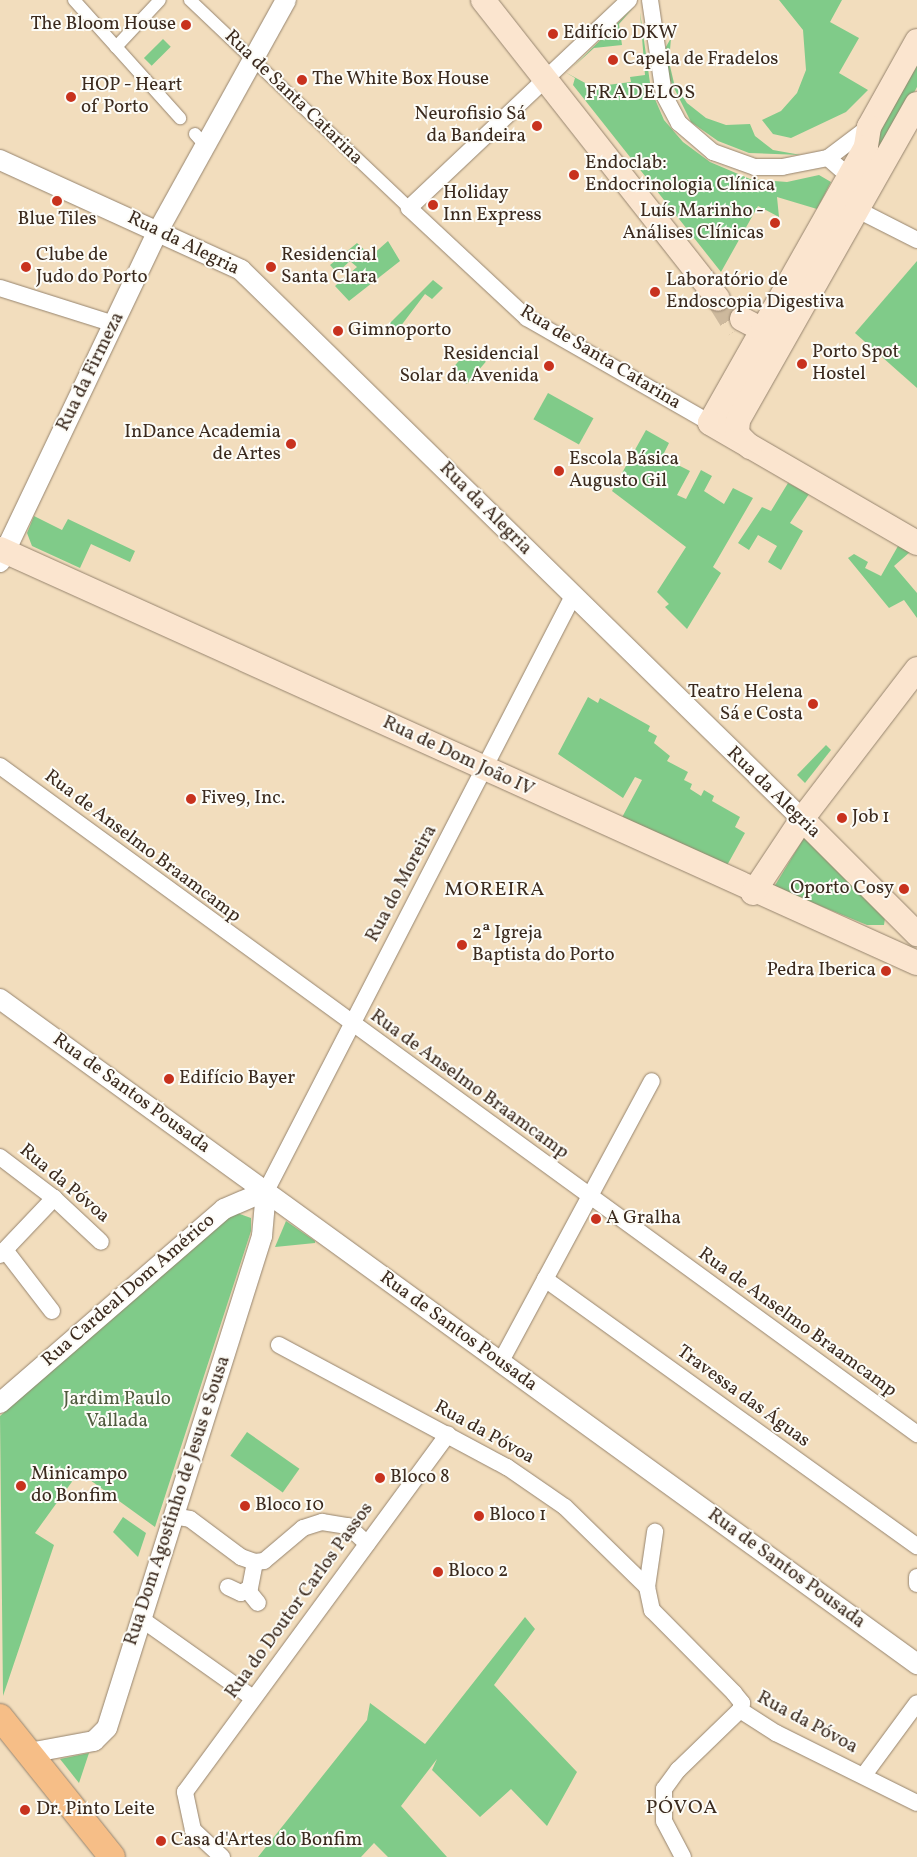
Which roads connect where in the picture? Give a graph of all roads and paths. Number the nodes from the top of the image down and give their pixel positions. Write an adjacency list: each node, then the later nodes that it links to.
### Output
1 (74, 0): 9 (street)
2 (160, 0): 9 (street)
3 (190, 0): 10 (street, Rua de Santa Catarina)
4 (286, 0): 10 (street, Rua da Firmeza)
5 (483, 0): 11 (main road)
6 (629, 0): 11 (street)
7 (650, 0): 15 (street)
8 (917, 41): 14 (main road)
9 (116, 46): 13 (street)
10 (252, 59): 18 (street, Rua de Santa Catarina); 20 (street, Rua da Firmeza)
11 (545, 80): 18 (street); 23 (main road)
12 (917, 104): 19 (main road)
13 (180, 118)
14 (869, 127): 15 (street); 17 (main road)
15 (828, 158): 17 (street)
16 (0, 160): 20 (street, Rua da Alegria)
17 (849, 176): 19 (street); 25 (main road)
18 (409, 208): 28 (street, Rua de Santa Catarina)
19 (858, 210): 21 (street); 26 (main road)
20 (158, 231): 24 (street, Rua da Firmeza); 32 (street, Rua da Alegria)
21 (917, 240)
22 (0, 288): 24 (street)
23 (718, 299)
24 (114, 324): 31 (street, Rua da Firmeza)
25 (764, 330): 26 (main road); 27 (main road); 27 (main road)
26 (788, 330): 29 (main road)
27 (748, 356): 28 (main road)
28 (710, 423): 29 (main road, Rua de Santa Catarina)
29 (750, 447): 30 (main road, Rua de Santa Catarina)
30 (917, 543)
31 (2, 554): 35 (main road, Rua de Dom João IV)
32 (573, 596): 35 (street, Rua do Moreira); 36 (street, Rua da Alegria)
33 (917, 669): 36 (main road)
34 (0, 766): 42 (street, Rua de Anselmo Braamcamp)
35 (486, 770): 37 (main road, Rua de Dom João IV); 42 (street, Rua do Moreira)
36 (802, 819): 37 (main road); 38 (main road, Rua da Alegria)
37 (753, 892): 39 (main road, Rua de Dom João IV)
38 (909, 926): 39 (main road)
39 (882, 950): 40 (main road, Rua de Dom João IV)
40 (917, 963)
41 (0, 999): 45 (street, Rua de Santos Pousada)
42 (350, 1023): 45 (street, Rua do Moreira); 46 (street, Rua de Anselmo Braamcamp)
43 (652, 1081): 46 (street)
44 (0, 1157): 47 (street, Rua da Póvoa)
45 (266, 1191): 53 (street, Rua de Santos Pousada); 54 (street, Rua Cardeal Dom Américo); 57 (street, Rua Dom Agostinho de Jesus e Sousa)
46 (589, 1197): 50 (street); 56 (street, Rua de Anselmo Braamcamp)
47 (54, 1198): 48 (street, Rua da Póvoa); 49 (street)
48 (101, 1242)
49 (2, 1253): 51 (street)
50 (546, 1279): 53 (street); 60 (street, Travessa das Águas)
51 (52, 1311)
52 (280, 1345): 55 (street, Rua da Póvoa)
53 (500, 1362): 69 (street, Rua de Santos Pousada)
54 (0, 1403)
55 (448, 1434): 59 (street, Rua do Doutor Carlos Passos); 65 (street, Rua da Póvoa)
56 (917, 1434)
57 (173, 1516): 61 (street); 68 (street, Rua Dom Agostinho de Jesus e Sousa)
58 (655, 1532): 65 (street, Rua da Póvoa)
59 (367, 1544): 61 (street); 70 (street, Rua do Doutor Carlos Passos)
60 (917, 1546)
61 (255, 1562): 66 (street)
62 (917, 1577): 63 (street)
63 (917, 1584)
64 (228, 1587): 66 (street)
65 (647, 1587): 72 (street, Rua da Póvoa)
66 (250, 1588): 67 (street)
67 (258, 1602)
68 (140, 1618): 70 (street); 74 (street, Rua Dom Agostinho de Jesus e Sousa)
69 (917, 1664)
70 (253, 1698): 78 (street, Rua do Doutor Carlos Passos)
71 (917, 1704): 75 (street)
72 (740, 1710): 75 (street, Rua da Póvoa); 79 (street)
73 (0, 1717): 74 (main road)
74 (29, 1754): 77 (main road)
75 (864, 1775): 76 (street, Rua da Póvoa)
76 (917, 1803)
77 (112, 1857)
78 (222, 1857)
79 (683, 1857)

